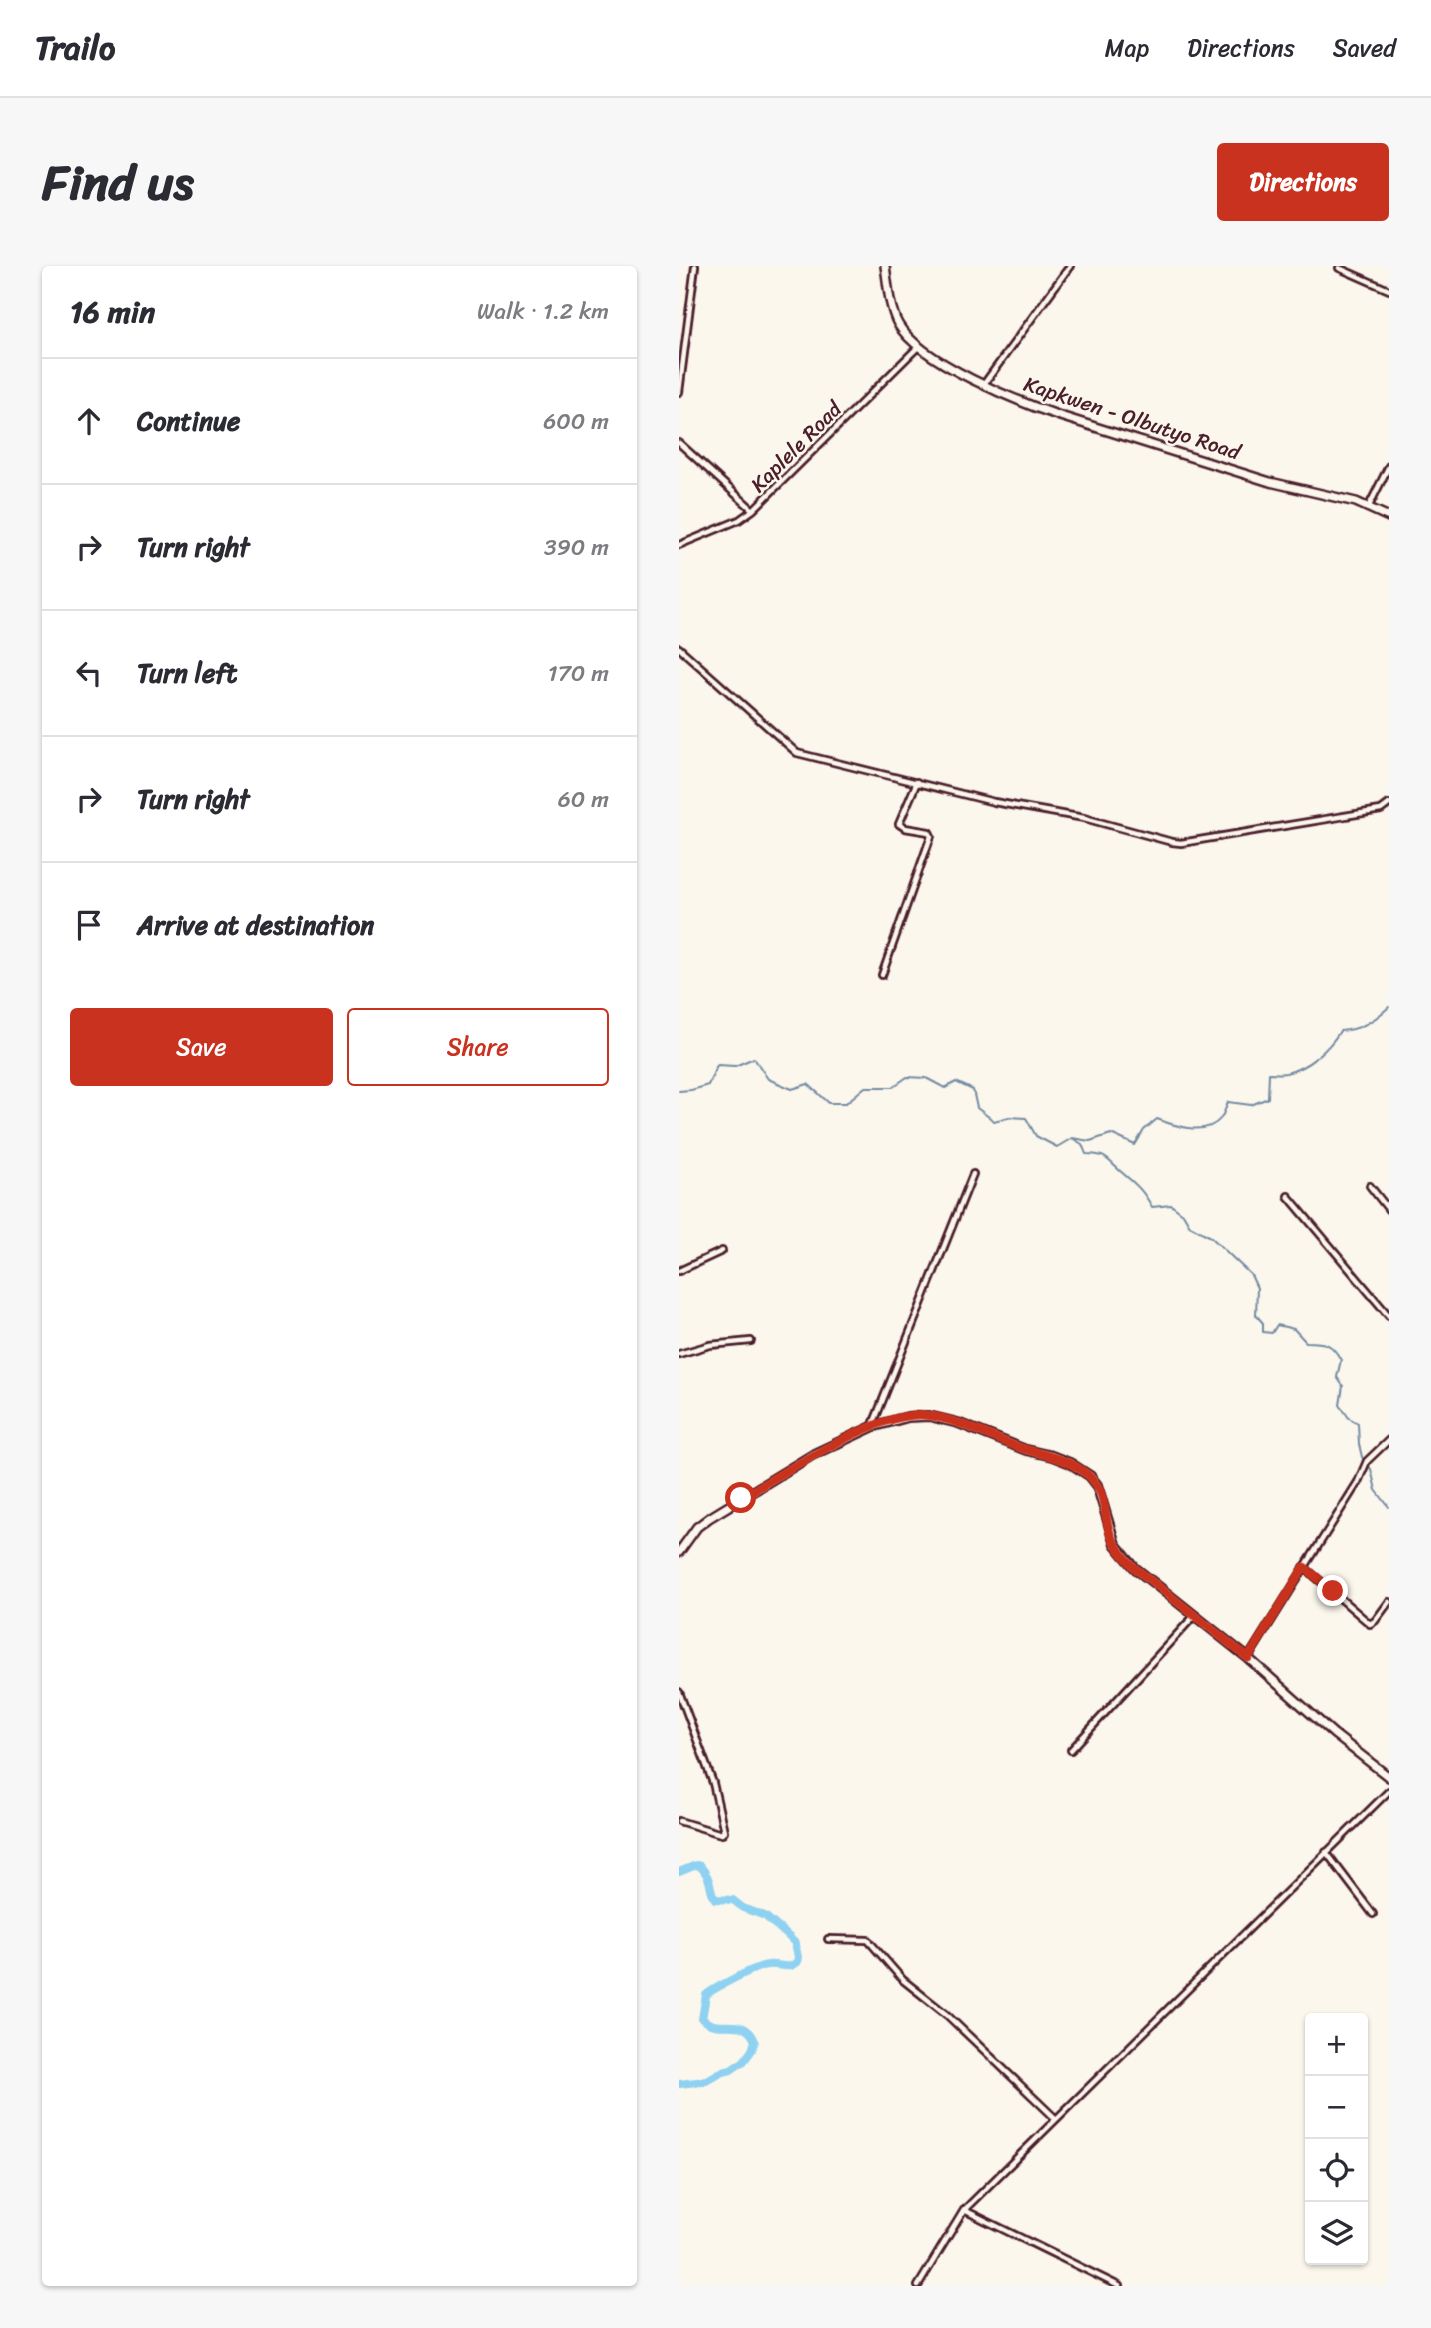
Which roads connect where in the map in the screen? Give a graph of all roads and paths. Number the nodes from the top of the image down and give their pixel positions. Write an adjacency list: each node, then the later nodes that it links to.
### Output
1 (695, 266): 8 (street)
2 (885, 266): 6 (street, Kapkwen - Olbutyo Road)
3 (1069, 266): 7 (street)
4 (1339, 268): 5 (street)
5 (1389, 290)
6 (918, 347): 7 (street, Kapkwen - Olbutyo Road); 12 (street, Kaplele Road)
7 (984, 384): 11 (street, Kapkwen - Olbutyo Road)
8 (679, 392)
9 (679, 443): 12 (street)
10 (1389, 466): 11 (street)
11 (1368, 508): 13 (street, Kapkwen - Olbutyo Road)
12 (753, 510): 14 (street, Kaplele Road)
13 (1389, 517)
14 (679, 545)
15 (679, 648): 16 (street)
16 (916, 782): 17 (street); 18 (street)
17 (1389, 804)
18 (882, 975)
19 (973, 1174): 28 (street)
20 (1370, 1186): 22 (street)
21 (1288, 1196): 25 (street)
22 (1389, 1210)
23 (722, 1251): 24 (street)
24 (679, 1271)
25 (1389, 1316)
26 (751, 1341): 27 (street)
27 (679, 1354)
28 (872, 1427): 30 (street); 33 (street)
29 (1389, 1440): 31 (street)
30 (679, 1552)
31 (1304, 1567): 32 (street); 34 (street)
32 (1389, 1602)
33 (1195, 1615): 34 (street); 36 (street)
34 (1248, 1658): 37 (street)
35 (679, 1692): 39 (street)
36 (1071, 1750)
37 (1389, 1777)
38 (1389, 1791): 40 (street)
39 (679, 1821)
40 (1326, 1852): 41 (street); 43 (street)
41 (1373, 1914)
42 (828, 1939): 43 (street)
43 (1056, 2119): 44 (street)
44 (964, 2210): 45 (street); 46 (street)
45 (918, 2286)
46 (1119, 2286)

